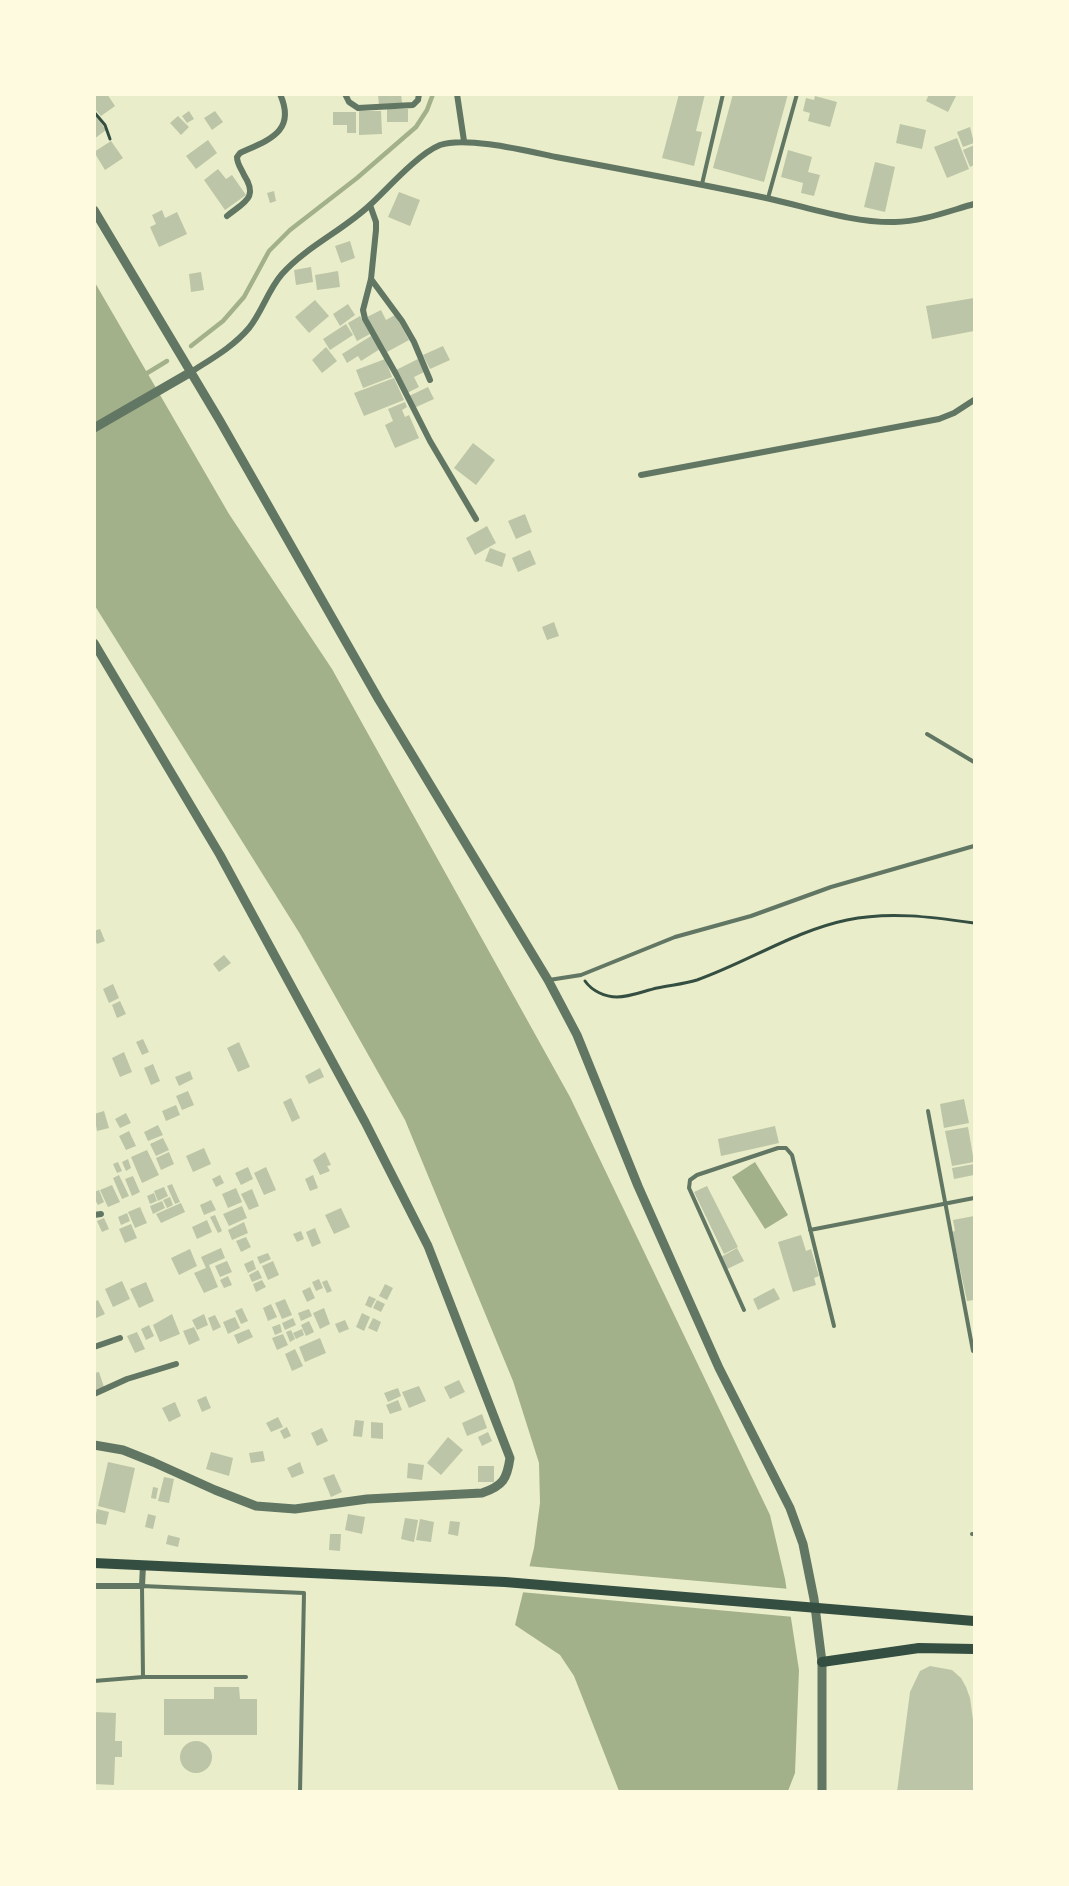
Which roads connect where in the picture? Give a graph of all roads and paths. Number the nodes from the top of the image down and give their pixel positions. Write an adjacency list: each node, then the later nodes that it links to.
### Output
1 (280, 94): 15 (street)
2 (345, 94): 3 (street)
3 (419, 94)
4 (457, 94): 9 (street)
5 (723, 94): 10 (lane)
6 (797, 94): 11 (lane)
7 (94, 112): 8 (path)
8 (110, 139)
9 (464, 141): 10 (street); 13 (street)
10 (701, 185): 11 (street)
11 (768, 198): 12 (street)
12 (975, 204)
13 (370, 205): 16 (street); 17 (street)
14 (94, 210): 17 (street)
15 (226, 216)
16 (371, 279): 18 (street); 22 (street)
17 (187, 375): 20 (street); 29 (street)
18 (430, 380)
19 (975, 400): 21 (street)
20 (94, 428)
21 (641, 476)
22 (476, 519)
23 (94, 643): 41 (street)
24 (927, 734): 25 (lane)
25 (975, 762)
26 (975, 846): 28 (lane)
27 (975, 923): 28 (path)
28 (581, 975): 29 (lane)
29 (548, 980): 48 (street)
30 (928, 1111): 32 (lane)
31 (975, 1198): 32 (lane)
32 (944, 1203): 33 (lane); 38 (lane)
33 (810, 1230): 34 (lane); 35 (lane)
34 (744, 1310)
35 (834, 1326)
36 (120, 1338): 37 (street)
37 (94, 1347)
38 (973, 1350)
39 (176, 1364): 40 (street)
40 (94, 1394)
41 (94, 1445)
42 (94, 1563): 43 (main road)
43 (143, 1565): 45 (street); 46 (main road)
44 (94, 1586): 45 (street)
45 (142, 1586): 49 (lane); 52 (lane)
46 (975, 1621)
47 (975, 1649): 48 (main road)
48 (822, 1662): 53 (street)
49 (143, 1677): 50 (lane); 51 (lane)
50 (246, 1677)
51 (94, 1681)
52 (300, 1791)
53 (822, 1791)

